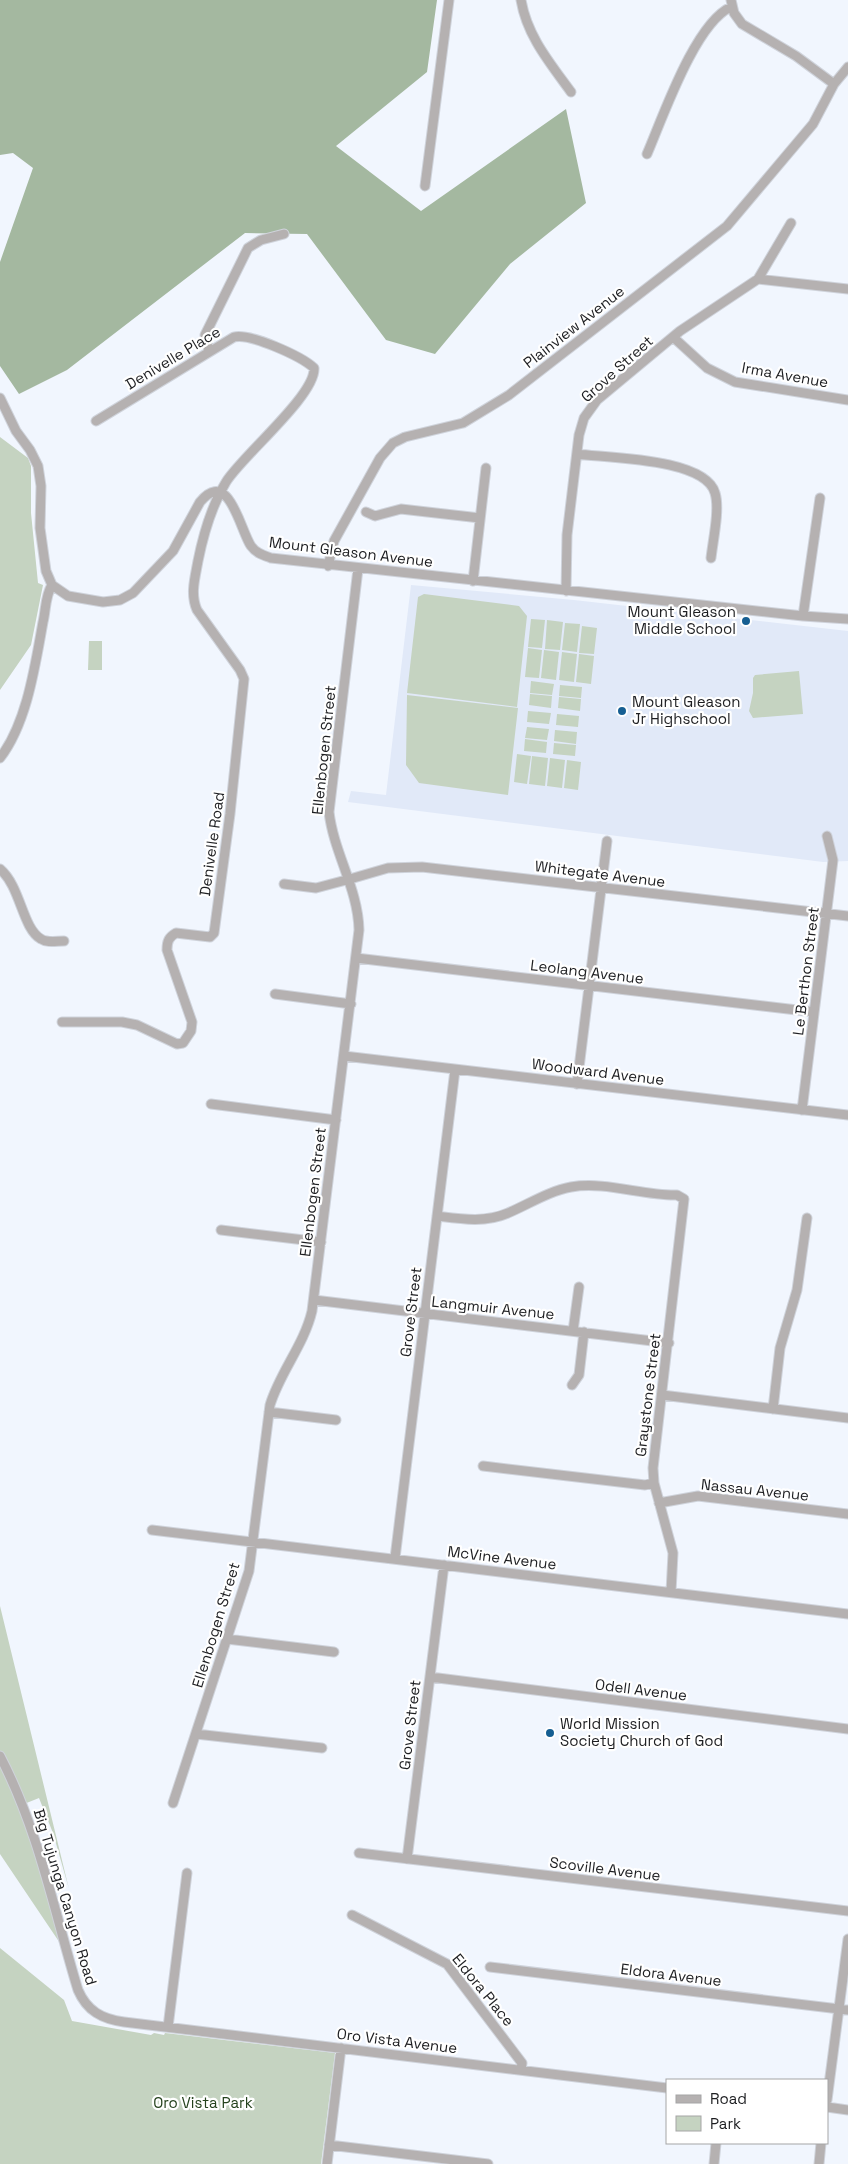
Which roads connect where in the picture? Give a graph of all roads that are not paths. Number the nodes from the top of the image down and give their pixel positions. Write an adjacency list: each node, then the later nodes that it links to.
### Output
1 (449, 0): 8 (street)
2 (521, 0): 6 (street)
3 (731, 3): 5 (street); 7 (street)
4 (848, 68): 5 (street, Plainview Avenue)
5 (834, 84): 25 (street, Plainview Avenue)
6 (570, 92)
7 (647, 154)
8 (424, 186)
9 (791, 223): 11 (street, Grove Street)
10 (284, 234): 14 (street)
11 (758, 279): 12 (street); 13 (street, Grove Street)
12 (848, 289)
13 (673, 337): 16 (street, Irma Avenue); 18 (street, Grove Street)
14 (209, 352): 17 (street, Denivelle Place); 20 (street, Denivelle Place)
15 (0, 398): 28 (street)
16 (848, 400)
17 (96, 421)
18 (576, 454): 24 (street); 29 (street, Grove Street)
19 (486, 468): 23 (street)
20 (221, 492): 25 (street, Mount Gleason Avenue); 28 (street); 47 (street, Denivelle Road)
21 (820, 498): 30 (street)
22 (366, 512): 23 (street)
23 (480, 518): 27 (street)
24 (711, 558)
25 (328, 566): 26 (street, Mount Gleason Avenue)
26 (358, 569): 27 (street, Mount Gleason Avenue); 36 (street, Ellenbogen Street)
27 (473, 580): 29 (street, Mount Gleason Avenue)
28 (52, 585): 32 (street)
29 (566, 590): 30 (street, Mount Gleason Avenue)
30 (803, 616): 31 (street, Mount Gleason Avenue)
31 (848, 619)
32 (0, 758)
33 (827, 836): 39 (street, Le Berthon Street)
34 (607, 841): 38 (street)
35 (0, 869): 41 (street)
36 (350, 879): 37 (street, Whitegate Avenue); 38 (street, Whitegate Avenue); 42 (street, Ellenbogen Street)
37 (284, 884)
38 (601, 888): 39 (street, Whitegate Avenue); 43 (street)
39 (826, 914): 40 (street, Whitegate Avenue); 46 (street, Le Berthon Street)
40 (848, 916)
41 (64, 941)
42 (356, 958): 43 (street, Leolang Avenue); 45 (street, Ellenbogen Street)
43 (589, 986): 46 (street, Leolang Avenue); 50 (street)
44 (276, 994): 45 (street)
45 (351, 1004): 48 (street, Ellenbogen Street)
46 (814, 1012): 52 (street, Le Berthon Street)
47 (62, 1022)
48 (344, 1056): 49 (street, Woodward Avenue); 54 (street, Ellenbogen Street)
49 (455, 1070): 50 (street, Woodward Avenue); 55 (street, Grove Street)
50 (577, 1084): 52 (street, Woodward Avenue)
51 (211, 1104): 54 (street)
52 (802, 1110): 53 (street, Woodward Avenue)
53 (848, 1115)
54 (336, 1120): 58 (street, Ellenbogen Street)
55 (437, 1216): 61 (street, Grove Street); 64 (street, Graystone Street)
56 (807, 1218): 67 (street)
57 (221, 1230): 58 (street)
58 (321, 1242): 60 (street, Ellenbogen Street)
59 (578, 1287): 62 (street)
60 (314, 1300): 61 (street, Langmuir Avenue); 68 (street, Ellenbogen Street)
61 (425, 1314): 62 (street, Langmuir Avenue); 77 (street, Grove Street)
62 (573, 1331): 63 (street, Langmuir Avenue)
63 (584, 1332): 64 (street, Langmuir Avenue); 65 (street)
64 (669, 1343): 66 (street, Graystone Street)
65 (572, 1385)
66 (662, 1395): 67 (street); 72 (street, Graystone Street)
67 (773, 1409): 69 (street)
68 (269, 1412): 70 (street); 76 (street, Ellenbogen Street)
69 (848, 1418)
70 (336, 1420)
71 (483, 1466): 72 (street)
72 (654, 1483): 73 (street, Graystone Street)
73 (659, 1503): 74 (street, Nassau Avenue); 79 (street, Graystone Street)
74 (848, 1514)
75 (152, 1530): 76 (street, McVine Avenue)
76 (253, 1542): 77 (street, McVine Avenue); 81 (street, Ellenbogen Street)
77 (395, 1558): 78 (street, McVine Avenue)
78 (444, 1565): 79 (street, McVine Avenue); 83 (street, Grove Street)
79 (671, 1592): 80 (street, McVine Avenue)
80 (848, 1614)
81 (227, 1638): 82 (street); 85 (street, Ellenbogen Street)
82 (334, 1652)
83 (430, 1677): 84 (street, Odell Avenue); 90 (street, Grove Street)
84 (848, 1729)
85 (196, 1734): 86 (street); 88 (street, Ellenbogen Street)
86 (322, 1748)
87 (0, 1756): 97 (street, Big Tujunga Canyon Road)
88 (173, 1803)
89 (359, 1853): 90 (street, Scoville Avenue)
90 (408, 1859): 92 (street, Scoville Avenue)
91 (187, 1873): 98 (street)
92 (848, 1911)
93 (352, 1915): 100 (street, Eldora Place)
94 (848, 1939): 96 (street)
95 (490, 1967): 96 (street, Eldora Avenue)
96 (844, 2010): 102 (street)
97 (124, 2022): 98 (street, Oro Vista Avenue)
98 (168, 2027): 99 (street, Oro Vista Avenue)
99 (341, 2048): 100 (street, Oro Vista Avenue); 107 (street)
100 (521, 2070): 101 (street, Oro Vista Avenue)
101 (666, 2088)
102 (828, 2095)
103 (828, 2107): 104 (street)
104 (848, 2110)
105 (716, 2144): 108 (street)
106 (822, 2144): 111 (street)
107 (329, 2145): 109 (street); 110 (street)
108 (714, 2162)
109 (327, 2164)
110 (488, 2164)
111 (819, 2164)

